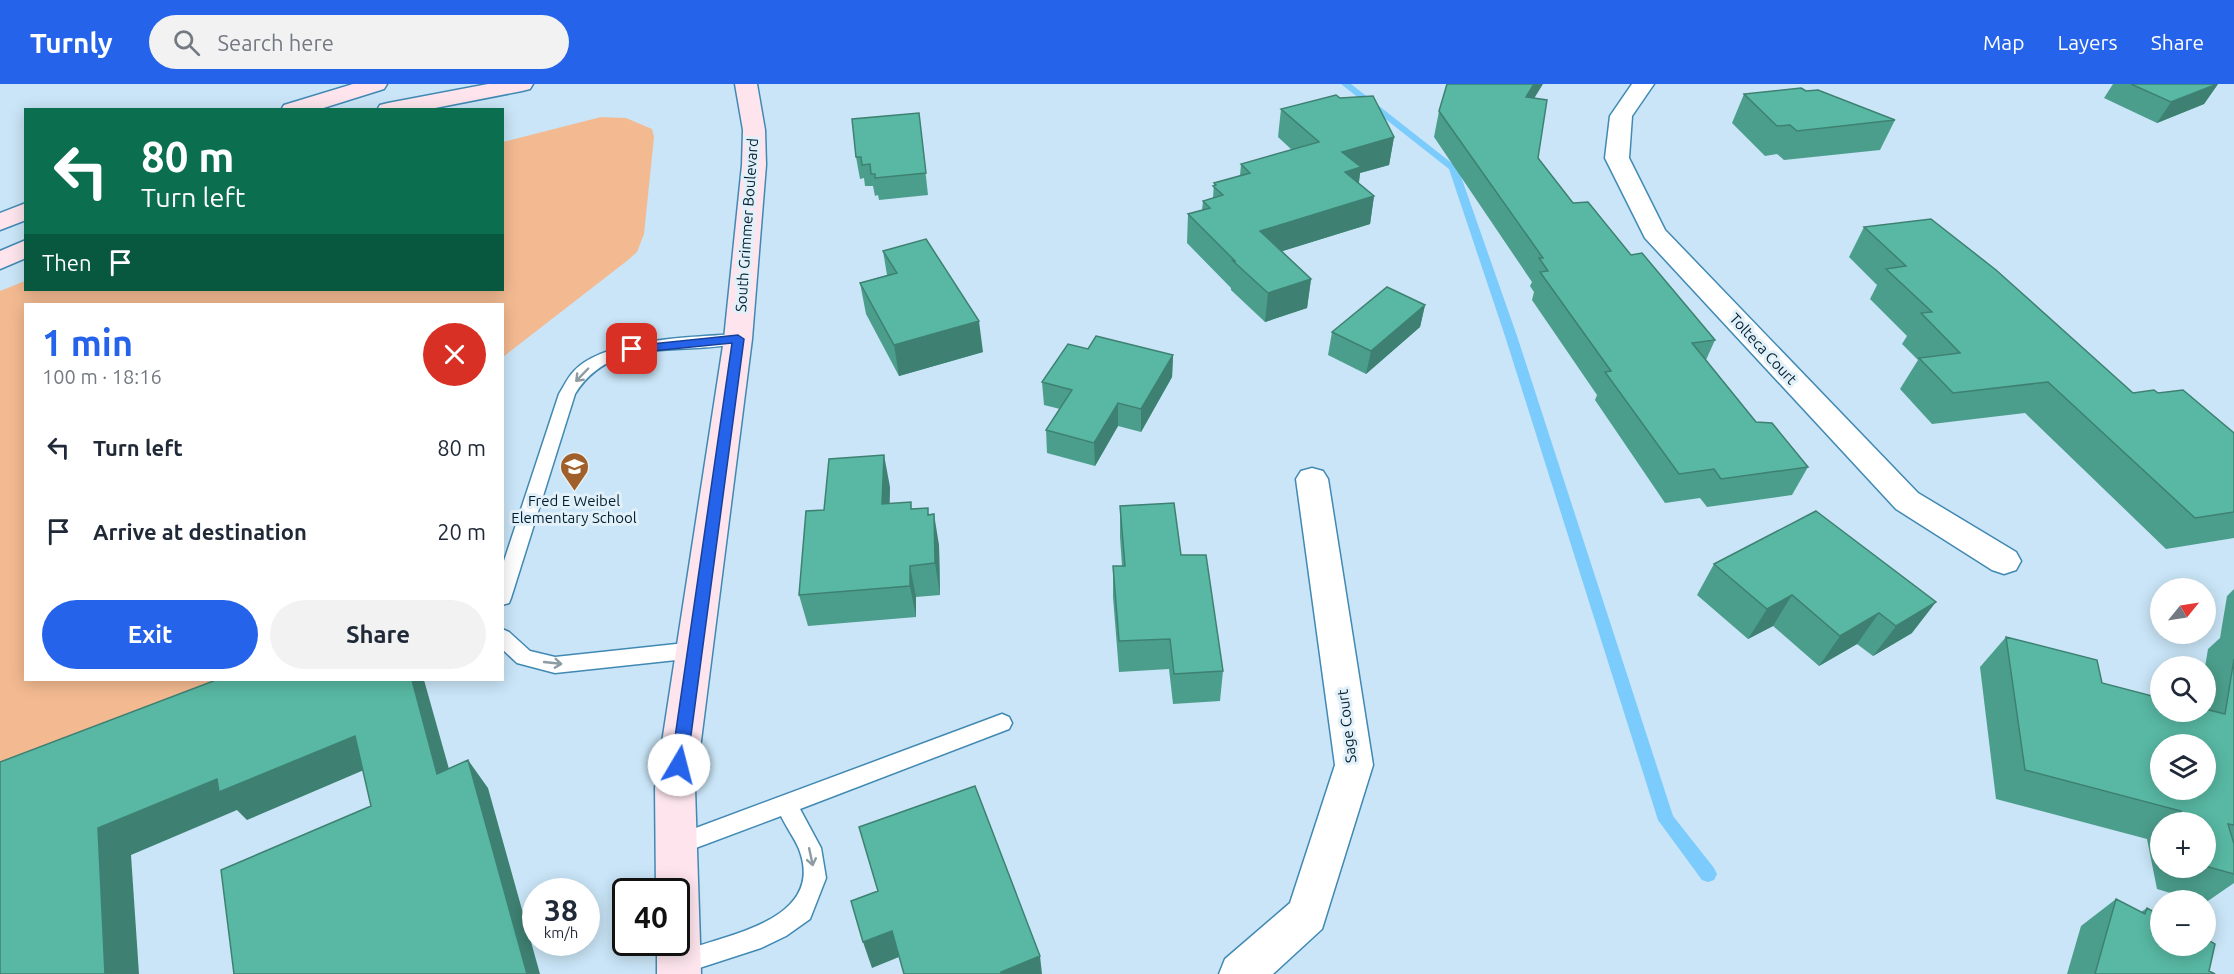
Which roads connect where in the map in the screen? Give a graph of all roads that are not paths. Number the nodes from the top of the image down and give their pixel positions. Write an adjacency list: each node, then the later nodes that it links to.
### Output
1 (376, 84): 5 (street)
2 (522, 84): 6 (street)
3 (746, 84): 11 (street, South Grimmer Boulevard)
4 (1642, 84): 13 (street, Tolteca Court)
5 (298, 108)
6 (398, 108)
7 (24, 211): 8 (street)
8 (0, 222)
9 (24, 249): 10 (street)
10 (0, 261)
11 (738, 339): 14 (lane, one-way to 14); 16 (street, South Grimmer Boulevard)
12 (1312, 479): 21 (street, Sage Court)
13 (2004, 561)
14 (504, 592)
15 (504, 639): 16 (lane, one-way to 16)
16 (695, 650): 19 (street, South Grimmer Boulevard)
17 (1002, 723): 18 (lane)
18 (786, 805): 19 (lane); 20 (lane, one-way to 20)
19 (677, 845): 20 (street, South Grimmer Boulevard)
20 (679, 969)
21 (1241, 974)

